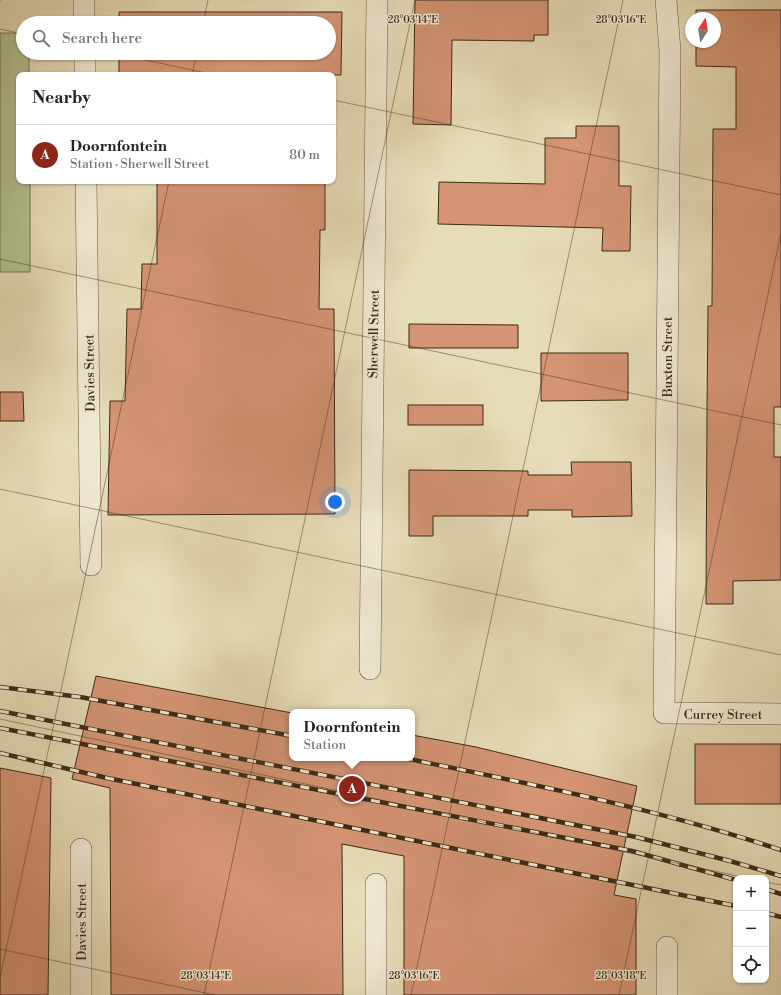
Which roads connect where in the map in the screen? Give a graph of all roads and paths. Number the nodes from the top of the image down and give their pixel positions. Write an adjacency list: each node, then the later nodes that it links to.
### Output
1 (84, 0): 4 (street)
2 (377, 0): 9 (street, Sherwell Street)
3 (666, 0): 10 (street, Buxton Street)
4 (84, 16)
5 (85, 60): 6 (street)
6 (85, 72)
7 (86, 184): 8 (street, Davies Street)
8 (91, 566)
9 (370, 669)
10 (664, 713): 11 (street, Currey Street)
11 (781, 714)
12 (81, 849): 15 (street, Davies Street)
13 (376, 884): 16 (street)
14 (667, 947): 17 (street)
15 (82, 995)
16 (376, 995)
17 (667, 995)

